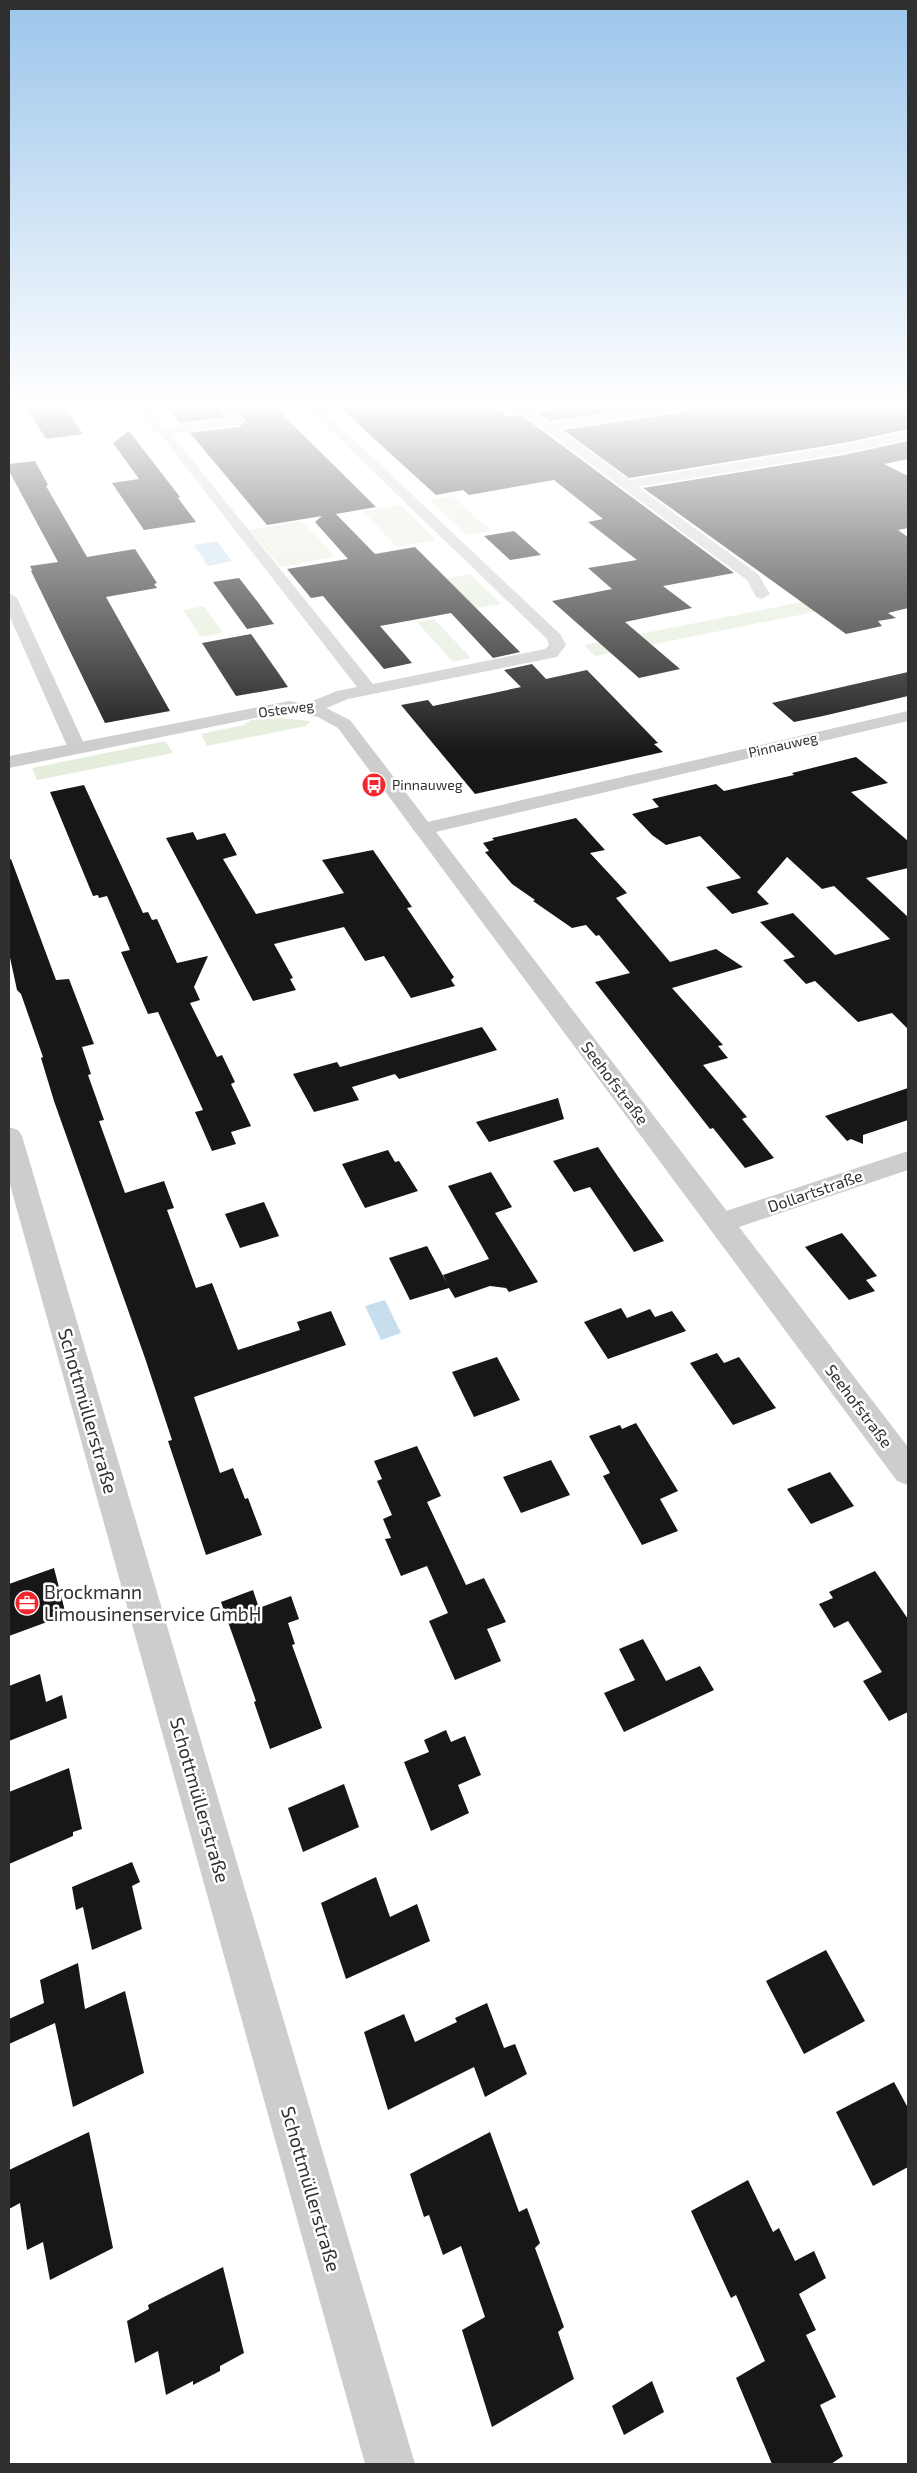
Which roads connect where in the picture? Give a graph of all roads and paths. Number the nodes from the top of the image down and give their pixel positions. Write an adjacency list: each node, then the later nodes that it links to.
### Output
1 (234, 521): 6 (street)
2 (432, 521): 6 (street, Osteweg)
3 (676, 521): 4 (street)
4 (762, 594)
5 (9, 598): 9 (street)
6 (368, 689): 7 (street, Osteweg)
7 (312, 708): 9 (street, Osteweg); 11 (street, Seehofstraße)
8 (908, 716): 11 (street, Pinnauweg)
9 (77, 748): 10 (street, Osteweg)
10 (9, 762)
11 (423, 829): 14 (street, Seehofstraße)
12 (9, 1136): 16 (street, Schottmüllerstraße)
13 (908, 1160): 14 (street, Dollartstraße)
14 (721, 1223): 15 (street, Seehofstraße)
15 (908, 1471)
16 (390, 2464)

